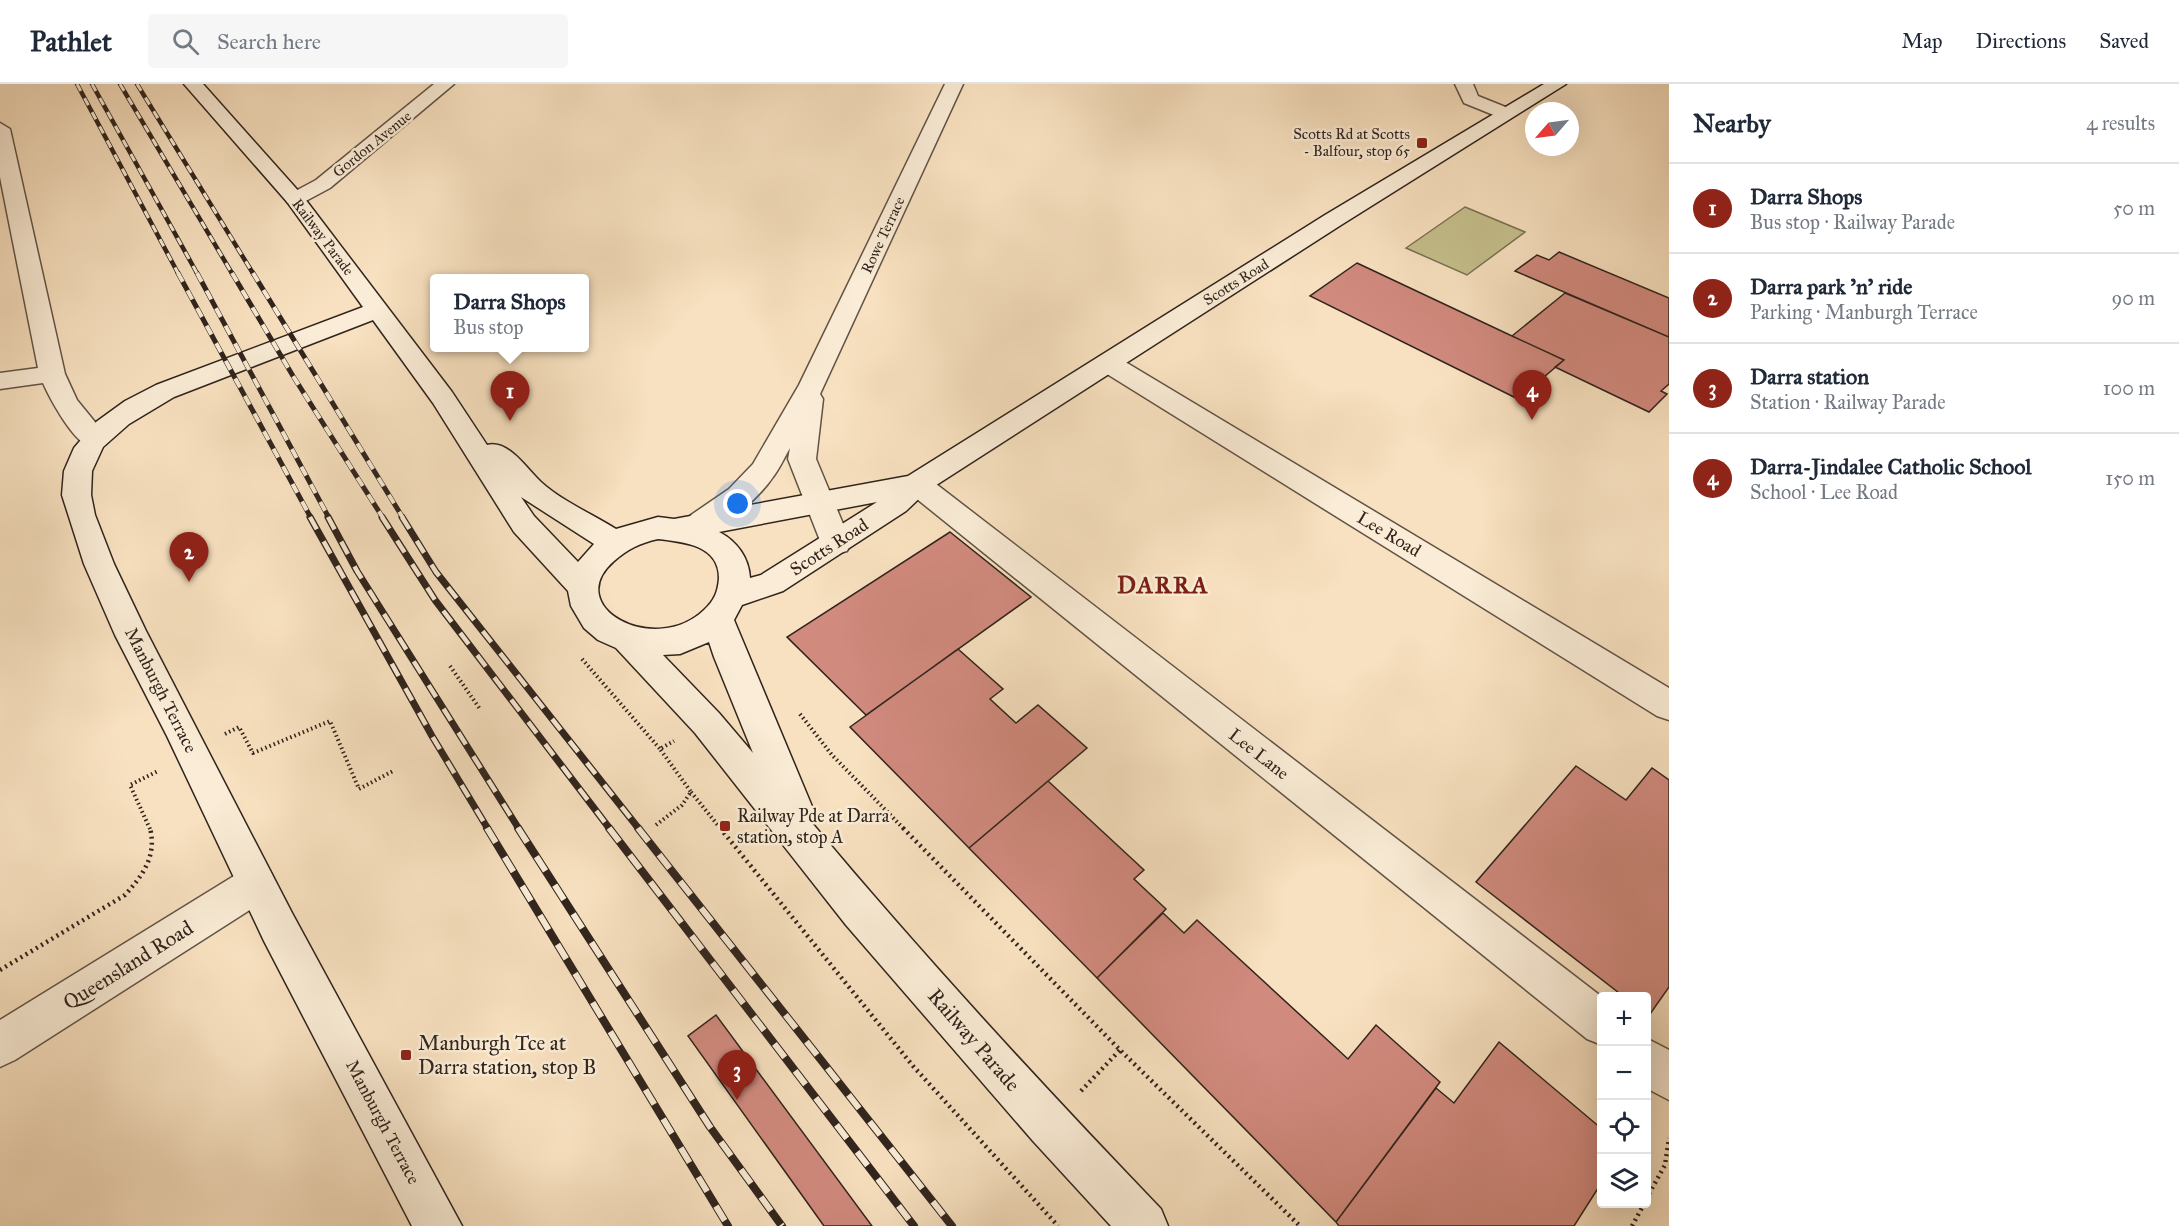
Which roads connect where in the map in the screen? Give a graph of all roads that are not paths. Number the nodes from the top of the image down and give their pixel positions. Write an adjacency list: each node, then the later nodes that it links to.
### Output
1 (193, 84): 8 (street, Railway Parade)
2 (445, 84): 8 (street, Gordon Avenue)
3 (954, 84): 15 (street, Rowe Terrace)
4 (1464, 84): 6 (street)
5 (1557, 84): 6 (street, Scotts Road)
6 (1506, 114): 12 (street, Scotts Road)
7 (0, 129): 10 (street)
8 (295, 199): 11 (street, Railway Parade)
9 (0, 234): 10 (street)
10 (24, 234): 13 (street)
11 (378, 310): 16 (street, Railway Parade); 17 (street)
12 (1108, 363): 18 (street, Scotts Road); 26 (street, Lee Road)
13 (52, 374): 14 (street); 17 (street)
14 (0, 381)
15 (812, 385): 19 (street, Rowe Terrace); 20 (street, Rowe Terrace)
16 (443, 398): 21 (street, Railway Parade); 23 (street, Railway Parade)
17 (94, 438): 28 (street, Manburgh Terrace)
18 (917, 484): 19 (street, Scotts Road); 22 (street, Scotts Road); 29 (street, Lee Lane)
19 (818, 503): 20 (street, Scotts Road); 22 (street, Rowe Terrace)
20 (691, 526): 21 (street); 24 (street)
21 (615, 543): 23 (street)
22 (836, 543): 24 (street, Scotts Road)
23 (584, 588): 25 (street)
24 (726, 607): 25 (street); 27 (street, Railway Parade)
25 (629, 641): 27 (street, Railway Parade)
26 (1669, 706)
27 (811, 848): 34 (street, Railway Parade)
28 (256, 884): 30 (street, Queensland Road); 33 (street, Manburgh Terrace)
29 (1597, 1020)
30 (0, 1045)
31 (1651, 1063): 32 (street)
32 (1669, 1078)
33 (438, 1226)
34 (1144, 1226)

